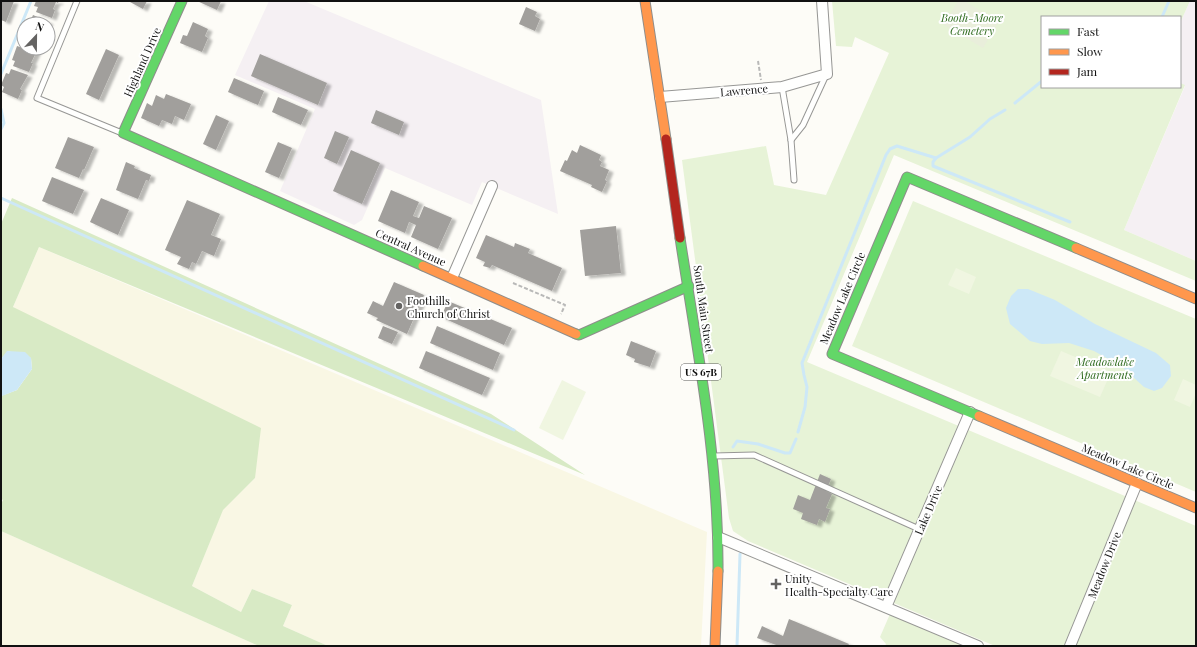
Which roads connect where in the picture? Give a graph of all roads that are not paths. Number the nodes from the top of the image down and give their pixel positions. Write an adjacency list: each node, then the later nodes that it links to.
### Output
1 (77, 1): 8 (lane)
2 (182, 1): 8 (street, Highland Drive)
3 (645, 1): 7 (street, South Main Street / US 67B)
4 (822, 1): 5 (street)
5 (827, 74): 6 (street, Lawrence); 9 (lane)
6 (782, 87): 7 (street, Lawrence); 9 (lane)
7 (660, 96): 13 (street, South Main Street / US 67B)
8 (123, 133): 12 (street, Central Avenue)
9 (791, 140): 10 (lane)
10 (794, 180)
11 (492, 186): 12 (street)
12 (452, 278): 13 (street, Central Avenue)
13 (689, 286): 16 (street, South Main Street / US 67B)
14 (1196, 299): 15 (street, Meadow Lake Circle)
15 (970, 412): 17 (street, Meadow Lake Circle); 19 (street, Lake Drive)
16 (714, 456): 19 (lane); 20 (street, South Main Street / US 67B)
17 (1137, 483): 18 (street, Meadow Lake Circle); 24 (street, Meadow Drive)
18 (1196, 508)
19 (919, 529): 21 (street, Lake Drive)
20 (718, 537): 21 (street); 22 (street, South Main Street / US 67B)
21 (886, 607): 23 (street)
22 (715, 646)
23 (978, 646)
24 (1070, 646)

